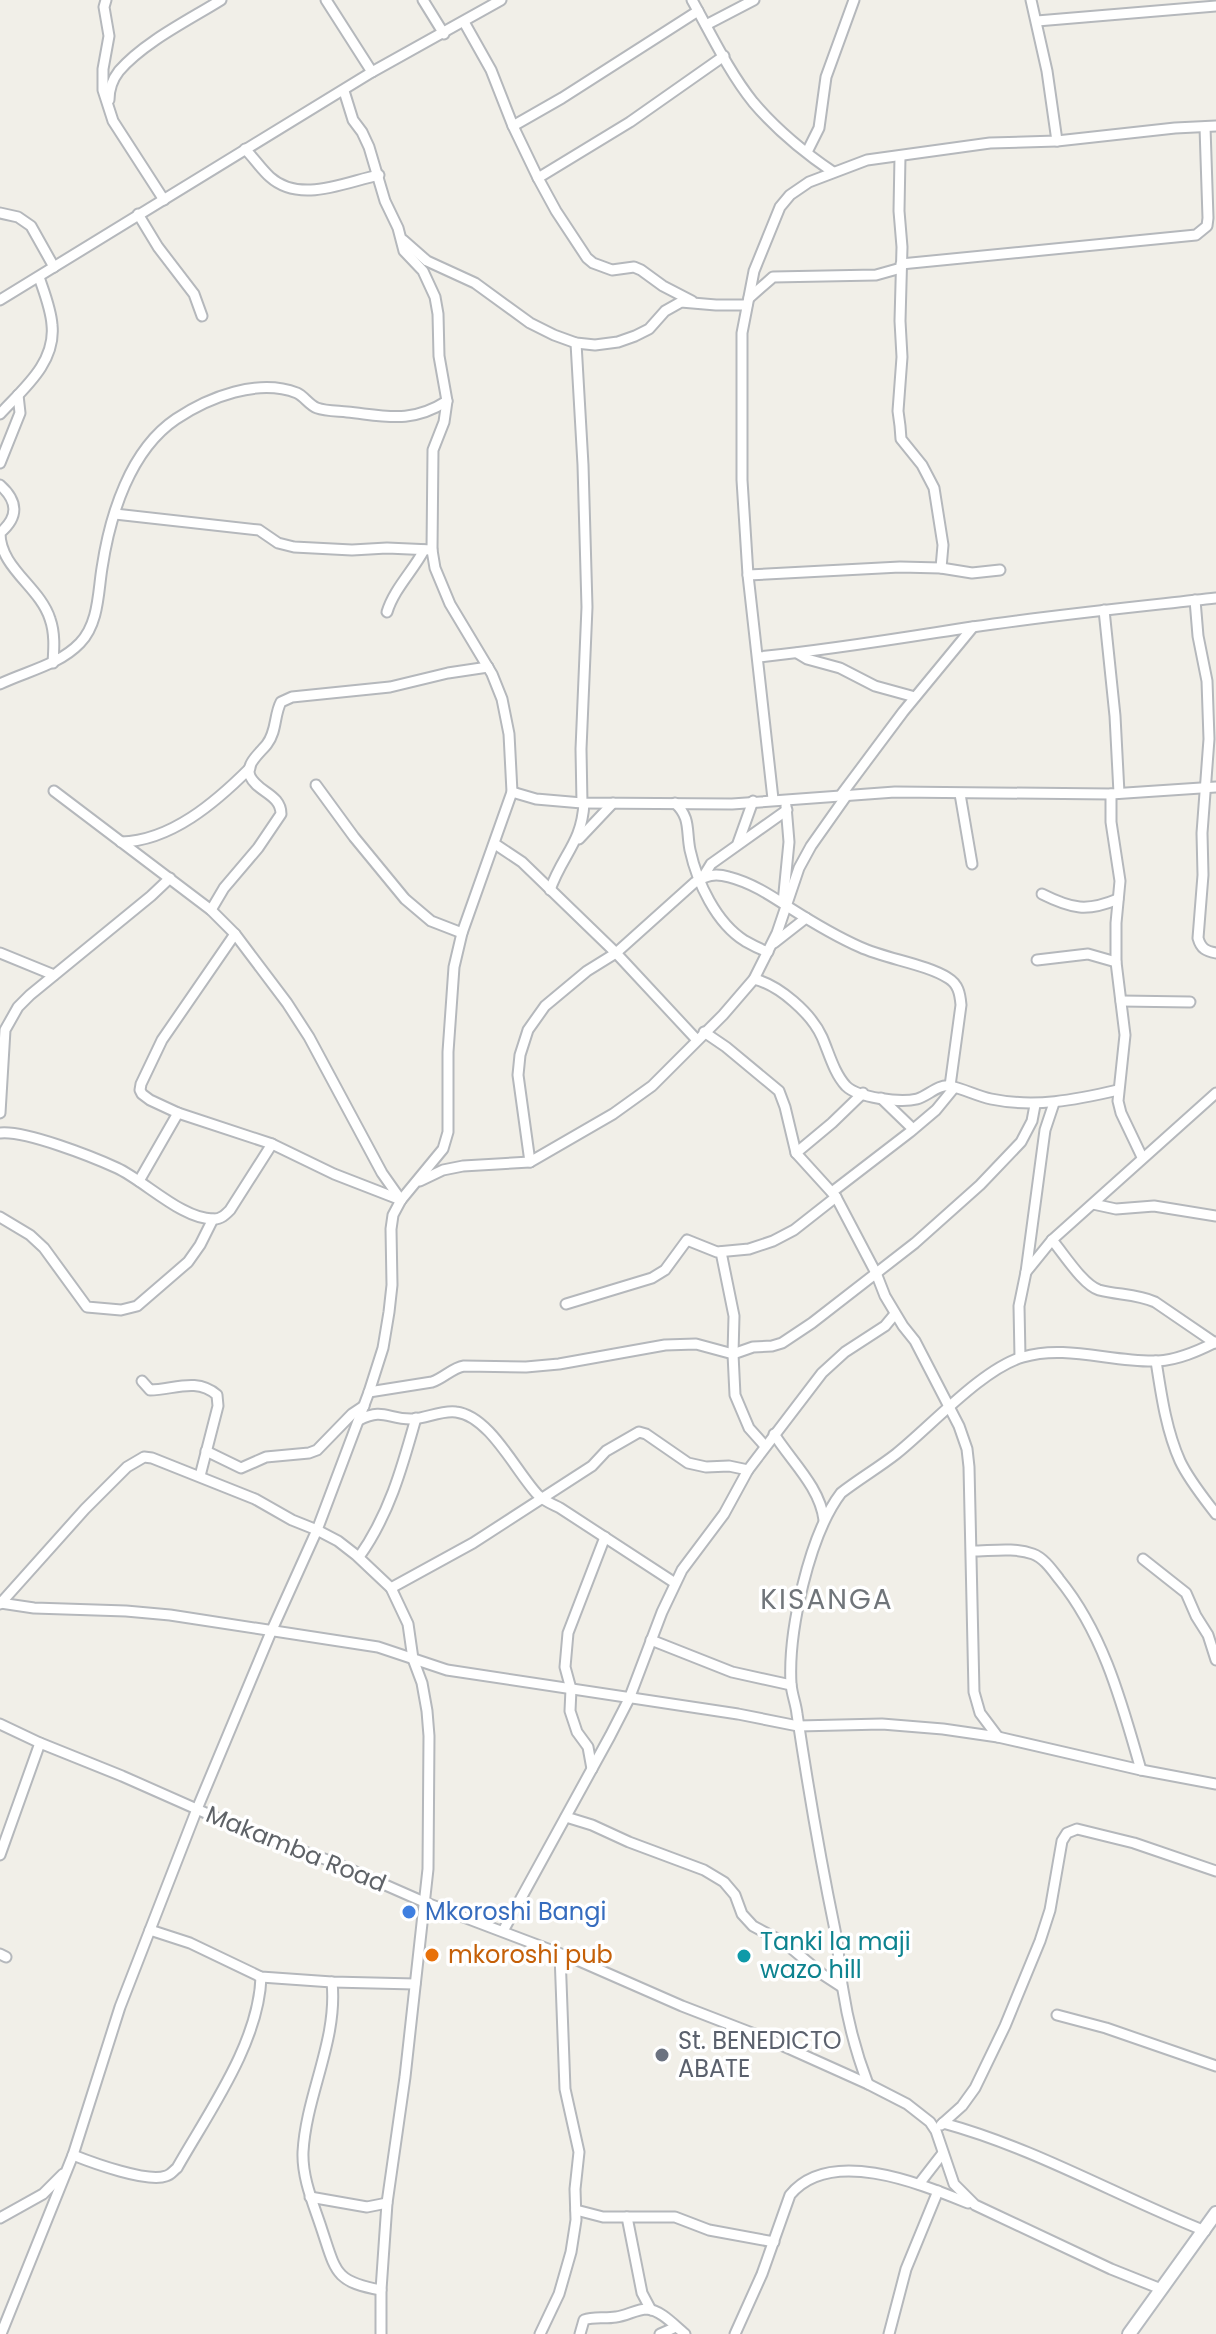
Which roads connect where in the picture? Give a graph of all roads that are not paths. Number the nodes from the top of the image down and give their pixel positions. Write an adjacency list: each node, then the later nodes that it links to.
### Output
1 (106, 0): 19 (street)
2 (221, 0): 19 (street)
3 (326, 0): 17 (street)
4 (423, 0): 15 (street)
5 (501, 0): 13 (street)
6 (692, 0): 11 (street)
7 (754, 0): 14 (street)
8 (854, 0): 25 (street)
9 (1031, 0): 12 (street)
10 (1216, 6): 12 (street)
11 (698, 11): 14 (street); 20 (street)
12 (1037, 21): 23 (street)
13 (464, 22): 15 (street); 20 (street)
14 (706, 25): 16 (street)
15 (444, 34): 17 (street)
16 (724, 56): 25 (street); 29 (street)
17 (372, 72): 18 (street)
18 (344, 91): 24 (street); 28 (street)
19 (109, 104): 30 (street)
20 (513, 126): 29 (street)
21 (1216, 126): 22 (street)
22 (1205, 127): 23 (street); 34 (street)
23 (1057, 141): 26 (street)
24 (245, 149): 28 (street); 30 (street)
25 (807, 152): 27 (street)
26 (900, 156): 27 (street); 34 (street)
27 (833, 172): 38 (street)
28 (379, 175): 33 (street)
29 (538, 178): 39 (street)
30 (164, 200): 32 (street)
31 (0, 213): 35 (street)
32 (138, 214): 35 (street); 40 (street)
33 (401, 238): 41 (street); 43 (street)
34 (901, 266): 38 (street); 49 (street)
35 (54, 267): 36 (street)
36 (39, 277): 37 (street); 42 (street)
37 (0, 300)
38 (748, 301): 39 (street); 51 (street)
39 (695, 302): 41 (street)
40 (202, 316)
41 (576, 343): 74 (street)
42 (18, 395): 44 (street); 45 (street)
43 (447, 401): 47 (street); 48 (street)
44 (0, 414)
45 (0, 463)
46 (0, 485): 59 (street)
47 (115, 514): 48 (street); 59 (street)
48 (428, 550): 55 (street); 60 (street)
49 (941, 568): 50 (street); 51 (street)
50 (1000, 570)
51 (748, 575): 58 (street)
52 (1216, 598): 53 (street)
53 (1195, 600): 54 (street); 65 (street)
54 (1104, 610): 56 (street); 69 (street)
55 (387, 612)
56 (973, 627): 57 (street); 62 (street)
57 (797, 653): 58 (street); 62 (street)
58 (758, 657): 72 (street)
59 (53, 663): 61 (street)
60 (488, 667): 63 (street); 67 (street)
61 (0, 684)
62 (915, 697): 70 (street)
63 (250, 768): 78 (street); 89 (street)
64 (316, 785): 91 (street)
65 (1212, 787): 69 (street); 96 (street)
66 (54, 791): 78 (street)
67 (512, 792): 74 (street); 80 (street)
68 (960, 794): 69 (street); 70 (street); 82 (street)
69 (1115, 794): 87 (street)
70 (844, 795): 71 (street); 88 (street)
71 (785, 798): 72 (street); 77 (street)
72 (773, 799): 73 (street)
73 (753, 801): 76 (street); 81 (street)
74 (583, 803): 75 (street); 79 (street)
75 (613, 803): 76 (street); 79 (street)
76 (675, 803): 84 (street)
77 (787, 810): 81 (street); 88 (street)
78 (121, 842): 83 (street)
79 (575, 843): 85 (street)
80 (495, 844): 85 (street); 91 (street)
81 (737, 845): 84 (street)
82 (972, 864)
83 (170, 878): 89 (street); 99 (street)
84 (701, 878): 88 (street); 93 (street); 95 (street)
85 (550, 890): 95 (street)
86 (1042, 894): 87 (street)
87 (1118, 899): 98 (street)
88 (784, 904): 90 (street); 93 (street)
89 (211, 910): 92 (street)
90 (806, 918): 93 (street); 106 (street)
91 (462, 933): 122 (street)
92 (235, 934): 114 (street); 124 (street)
93 (769, 949): 100 (street)
94 (0, 953): 99 (street)
95 (616, 953): 105 (street); 120 (street)
96 (1216, 953)
97 (1037, 960): 98 (street)
98 (1116, 962): 101 (street)
99 (54, 975): 103 (street)
100 (754, 979): 104 (street); 108 (street)
101 (1121, 1001): 102 (street); 107 (street)
102 (1190, 1002)
103 (3, 1031): 113 (street)
104 (704, 1032): 105 (street); 118 (street)
105 (697, 1040): 120 (street)
106 (952, 1087): 110 (street); 112 (street); 115 (street)
107 (1118, 1090): 111 (street); 119 (street)
108 (863, 1093): 110 (street); 118 (street)
109 (1216, 1093): 119 (street)
110 (881, 1098): 115 (street)
111 (1054, 1103): 112 (street); 131 (street)
112 (1035, 1105): 132 (street)
113 (0, 1113)
114 (178, 1113): 117 (street); 121 (street)
115 (913, 1129): 123 (street)
116 (0, 1133): 121 (street)
117 (272, 1144): 124 (street); 128 (street)
118 (796, 1153): 123 (street)
119 (1142, 1157): 125 (street)
120 (530, 1162): 122 (street)
121 (139, 1181): 128 (street)
122 (419, 1181): 124 (street)
123 (834, 1194): 130 (street); 132 (street)
124 (401, 1200): 140 (street)
125 (1093, 1204): 126 (street); 129 (street)
126 (1216, 1216)
127 (0, 1219): 128 (street)
128 (213, 1219)
129 (1052, 1240): 131 (street); 135 (street)
130 (721, 1252): 133 (street); 136 (street)
131 (1026, 1272): 137 (street)
132 (876, 1273): 134 (street); 136 (street)
133 (566, 1304)
134 (895, 1314): 142 (street); 145 (street)
135 (1215, 1342): 138 (street)
136 (733, 1354): 140 (street); 146 (street)
137 (1020, 1357): 138 (street); 142 (street)
138 (1156, 1361): 151 (street)
139 (142, 1381): 147 (street)
140 (369, 1392): 141 (street)
141 (364, 1406): 144 (street); 147 (street)
142 (949, 1407): 152 (street); 155 (street)
143 (416, 1418): 144 (street); 150 (street); 156 (street)
144 (359, 1420): 153 (street)
145 (774, 1434): 146 (street); 152 (street)
146 (765, 1446): 148 (street)
147 (206, 1451): 149 (street)
148 (748, 1470): 150 (street); 158 (street)
149 (200, 1476): 153 (street); 160 (street)
150 (540, 1498): 154 (street); 159 (street)
151 (1216, 1514)
152 (824, 1523): 165 (street)
153 (317, 1530): 156 (street); 161 (street)
154 (605, 1537): 158 (street); 166 (street)
155 (972, 1551): 170 (street); 173 (street)
156 (359, 1557): 159 (street)
157 (1143, 1559): 164 (street)
158 (675, 1583): 162 (street)
159 (391, 1588): 163 (street)
160 (0, 1604): 161 (street)
161 (271, 1632): 163 (street); 175 (street)
162 (651, 1640): 165 (street); 167 (street)
163 (413, 1659): 166 (street); 179 (street)
164 (1216, 1660)
165 (791, 1685): 169 (street)
166 (571, 1689): 167 (street); 172 (street)
167 (629, 1699): 169 (street); 172 (street)
168 (0, 1724): 171 (street, Makamba Road)
169 (798, 1726): 170 (street); 186 (street)
170 (998, 1737): 173 (street)
171 (40, 1743): 175 (street, Makamba Road); 177 (street)
172 (592, 1769): 176 (street)
173 (1141, 1770): 174 (street)
174 (1216, 1784)
175 (197, 1809): 179 (street, Makamba Road); 180 (street)
176 (566, 1817): 181 (street); 186 (street)
177 (0, 1855)
178 (1216, 1871): 190 (street)
179 (424, 1902): 181 (street, Makamba Road); 185 (street)
180 (150, 1930): 183 (street); 192 (street)
181 (503, 1931): 182 (street, Makamba Road)
182 (560, 1954): 189 (street, Makamba Road); 199 (street)
183 (261, 1977): 184 (street); 192 (street)
184 (332, 1982): 185 (street); 196 (street)
185 (415, 1984): 197 (street)
186 (842, 1987): 189 (street)
187 (1057, 2015): 188 (street)
188 (1216, 2066)
189 (868, 2084): 190 (street, Makamba Road)
190 (940, 2127): 191 (street, Makamba Road); 203 (street)
191 (943, 2153): 194 (street); 198 (street, Makamba Road)
192 (73, 2155): 193 (street)
193 (68, 2169): 202 (street); 208 (street)
194 (919, 2184): 195 (street); 204 (street)
195 (938, 2191): 198 (street); 217 (street)
196 (310, 2197): 197 (street); 206 (street)
197 (387, 2203): 206 (street)
198 (975, 2205): 205 (street, Makamba Road)
199 (576, 2210): 201 (street); 212 (street)
200 (1216, 2213): 203 (main road)
201 (627, 2217): 204 (street); 207 (street)
202 (0, 2218)
203 (1205, 2231): 205 (main road)
204 (774, 2242): 216 (street)
205 (1161, 2289): 218 (main road)
206 (381, 2290): 211 (street)
207 (651, 2310): 209 (street); 213 (street)
208 (3, 2320): 210 (street)
209 (676, 2327): 214 (street); 215 (street)
210 (1, 2334)
211 (381, 2334)
212 (540, 2334)
213 (580, 2334)
214 (660, 2334)
215 (685, 2334)
216 (735, 2334)
217 (889, 2334)
218 (1129, 2334)

